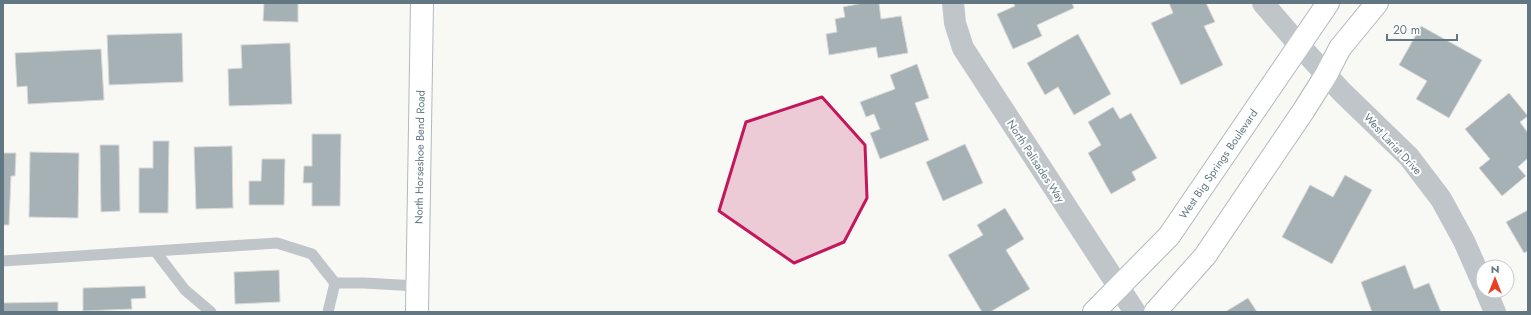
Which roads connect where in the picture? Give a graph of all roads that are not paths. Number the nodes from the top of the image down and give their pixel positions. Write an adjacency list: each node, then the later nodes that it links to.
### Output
1 (422, 3): 12 (street, North Horseshoe Bend Road)
2 (953, 3): 13 (street, North Palisades Way)
3 (1263, 3): 6 (street, West Lariat Drive)
4 (1328, 3): 6 (street, West Big Springs Boulevard)
5 (1377, 3): 7 (street)
6 (1299, 45): 7 (street, West Lariat Drive); 13 (street, West Big Springs Boulevard)
7 (1326, 75): 10 (street, West Lariat Drive); 20 (street)
8 (155, 251): 9 (lane); 11 (lane); 15 (lane)
9 (3, 261)
10 (1475, 266)
11 (336, 283): 12 (lane); 16 (lane)
12 (417, 286): 17 (street, North Horseshoe Bend Road)
13 (1119, 287): 18 (street, West Big Springs Boulevard); 19 (street, North Palisades Way)
14 (1489, 299): 21 (street)
15 (211, 312)
16 (328, 312)
17 (417, 312)
18 (1094, 312)
19 (1135, 312)
20 (1155, 312)
21 (1495, 312)

